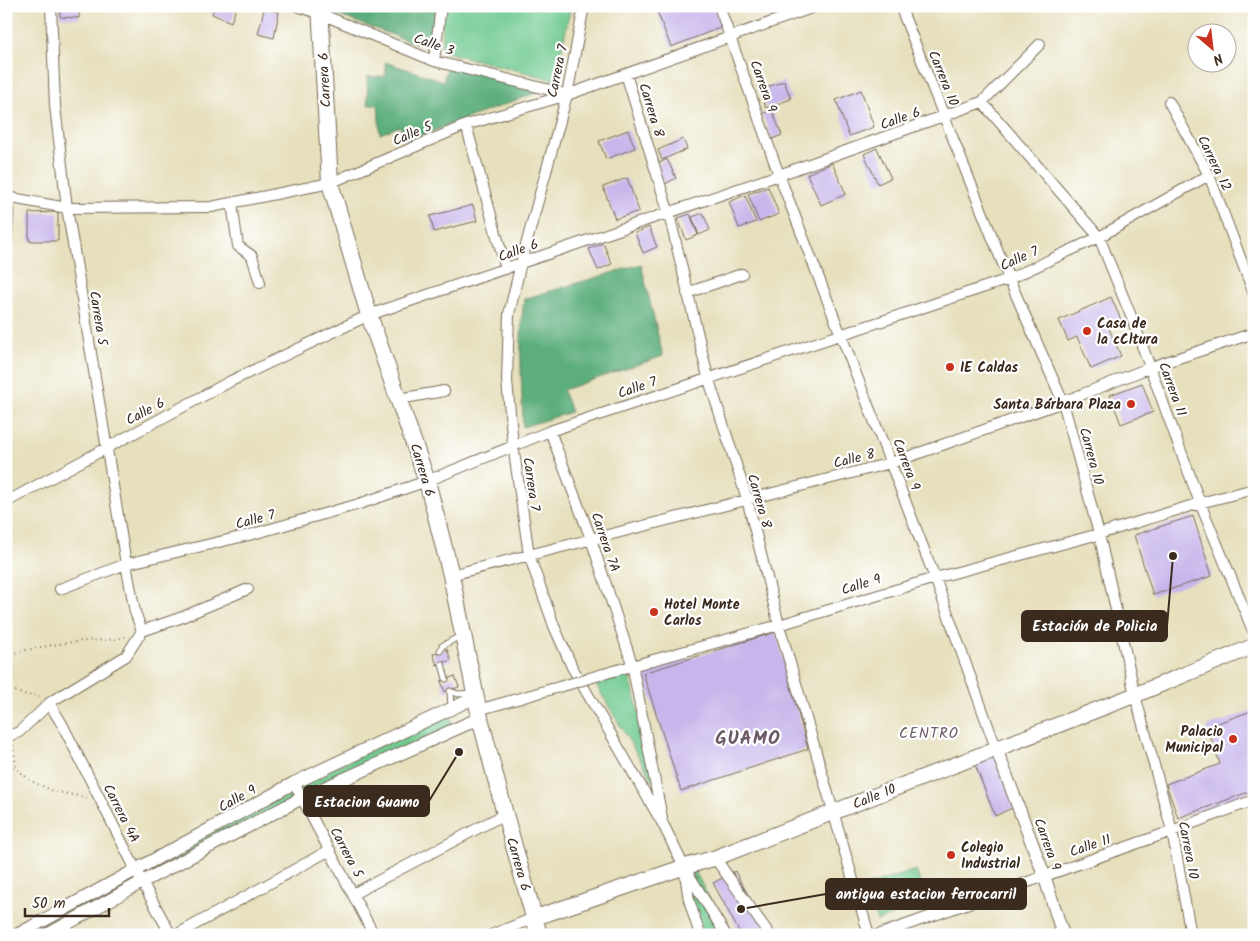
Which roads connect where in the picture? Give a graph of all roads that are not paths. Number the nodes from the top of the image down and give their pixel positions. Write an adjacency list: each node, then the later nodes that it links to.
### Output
1 (51, 6): 23 (street, Carrera 5)
2 (297, 6): 8 (street, Calle 3)
3 (440, 6): 11 (street)
4 (584, 6): 13 (street, Carrera 7)
5 (719, 6): 9 (street, Carrera 9)
6 (816, 6): 9 (street, Calle 5)
7 (900, 6): 16 (street, Carrera 10)
8 (320, 10): 11 (street, Calle 3); 20 (main road, Carrera 6)
9 (730, 37): 12 (street, Calle 5); 19 (street, Carrera 9)
10 (1040, 44): 14 (street, Calle 6)
11 (434, 61): 13 (street, Calle 3)
12 (626, 74): 13 (street, Calle 5); 24 (street, Carrera 8)
13 (567, 95): 17 (street, Calle 5); 26 (street, Carrera 7)
14 (982, 102): 16 (street, Calle 6); 25 (street, Carrera 11)
15 (1169, 102): 18 (street, Carrera 12)
16 (945, 117): 19 (street, Calle 6); 29 (street, Carrera 10)
17 (466, 125): 20 (street, Calle 5); 27 (street)
18 (1209, 175): 25 (street, Calle 7); 32 (street, Carrera 12)
19 (780, 176): 24 (street, Calle 6); 35 (street, Carrera 9)
20 (330, 183): 22 (street, Calle 5); 33 (main road, Carrera 6)
21 (6, 197): 23 (street, Calle 5)
22 (232, 203): 23 (street, Calle 5); 30 (street)
23 (67, 208): 43 (street, Carrera 5)
24 (669, 214): 26 (street, Calle 6); 31 (street, Carrera 8)
25 (1099, 237): 29 (street, Calle 7); 36 (street, Carrera 11)
26 (521, 263): 27 (street, Calle 6); 42 (street, Carrera 7)
27 (506, 269): 33 (street, Calle 6)
28 (742, 274): 31 (street)
29 (1009, 279): 35 (street, Calle 7); 40 (street, Carrera 10)
30 (260, 283)
31 (687, 293): 37 (street, Carrera 8)
32 (1254, 294)
33 (369, 315): 39 (main road, Carrera 6); 43 (street, Calle 6)
34 (1254, 333): 36 (street, Calle 8)
35 (840, 335): 37 (street, Calle 7); 44 (street, Carrera 9)
36 (1151, 367): 40 (street, Calle 8); 49 (street, Carrera 11)
37 (708, 378): 41 (street, Calle 7); 47 (street, Carrera 8)
38 (444, 391): 39 (street)
39 (399, 399): 45 (main road, Carrera 6)
40 (1063, 402): 44 (street, Calle 8); 50 (street, Carrera 10)
41 (550, 431): 42 (street, Calle 7); 51 (street, Carrera 7A)
42 (513, 445): 45 (street, Calle 7); 52 (street, Carrera 7)
43 (106, 447): 48 (street, Calle 6); 53 (street, Carrera 5)
44 (890, 463): 47 (street, Calle 8); 55 (street, Carrera 9)
45 (427, 481): 53 (street, Calle 7); 54 (main road, Carrera 6)
46 (1254, 489): 49 (street, Calle 9)
47 (747, 499): 51 (street, Calle 8); 58 (street, Carrera 8)
48 (6, 502)
49 (1200, 503): 50 (street, Calle 9); 60 (street, Carrera 11)
50 (1099, 534): 55 (street, Calle 9); 67 (street, Carrera 10)
51 (591, 539): 52 (street, Calle 8); 65 (street, Carrera 7A)
52 (529, 554): 54 (street, Calle 8); 77 (street, Carrera 7)
53 (126, 564): 56 (street, Calle 7); 59 (street, Carrera 5)
54 (451, 574): 61 (main road, Carrera 6)
55 (935, 578): 58 (street, Calle 9); 71 (street, Carrera 9)
56 (60, 589)
57 (248, 589): 59 (street)
58 (779, 625): 65 (street, Calle 9); 75 (street, Carrera 8)
59 (142, 633): 68 (street)
60 (1254, 633)
61 (463, 635): 63 (lane); 69 (main road, Carrera 6)
62 (1254, 646): 67 (main road, Calle 10)
63 (440, 652)
64 (442, 664): 66 (lane)
65 (632, 664): 69 (street, Calle 9, bridge); 77 (street, Carrera 7A)
66 (446, 679)
67 (1135, 695): 71 (main road, Calle 10); 78 (street, Carrera 10)
68 (50, 702): 70 (street); 82 (street, Carrera 4A)
69 (477, 704): 72 (street, Calle 9); 73 (street, Calle 9); 76 (main road, Carrera 6)
70 (6, 737)
71 (996, 748): 75 (main road, Calle 10); 83 (street, Carrera 9)
72 (294, 783): 73 (street, Carrera 5); 82 (street, Calle 9)
73 (302, 798): 79 (street, Carrera 5); 84 (street, Calle 9)
74 (1254, 800): 78 (street, Calle 11)
75 (834, 813): 80 (main road, Calle 10); 97 (street, Carrera 8)
76 (504, 814): 85 (street); 86 (main road, Carrera 6)
77 (664, 826): 81 (street, Carrera 7)
78 (1172, 831): 83 (street, Calle 11); 100 (street, Carrera 10)
79 (330, 850): 85 (street, Carrera 5); 90 (street)
80 (715, 858): 81 (main road, Calle 10); 96 (street)
81 (684, 867): 86 (main road, Calle 10); 94 (street, Carrera 7); 95 (street)
82 (136, 870): 84 (street, Carrera 4A); 87 (street, Calle 9)
83 (1044, 875): 98 (street, Calle 11); 99 (street, Carrera 9)
84 (142, 882): 88 (street, Calle 9); 89 (street, Carrera 4A)
85 (353, 894): 91 (street, Carrera 5)
86 (534, 918): 92 (street, Calle 10); 93 (main road, Carrera 6)
87 (17, 935)
88 (47, 935)
89 (171, 935)
90 (176, 935)
91 (374, 935)
92 (491, 935)
93 (539, 935)
94 (700, 935)
95 (726, 935)
96 (770, 935)
97 (869, 935)
98 (878, 935)
99 (1063, 935)
100 (1192, 935)

